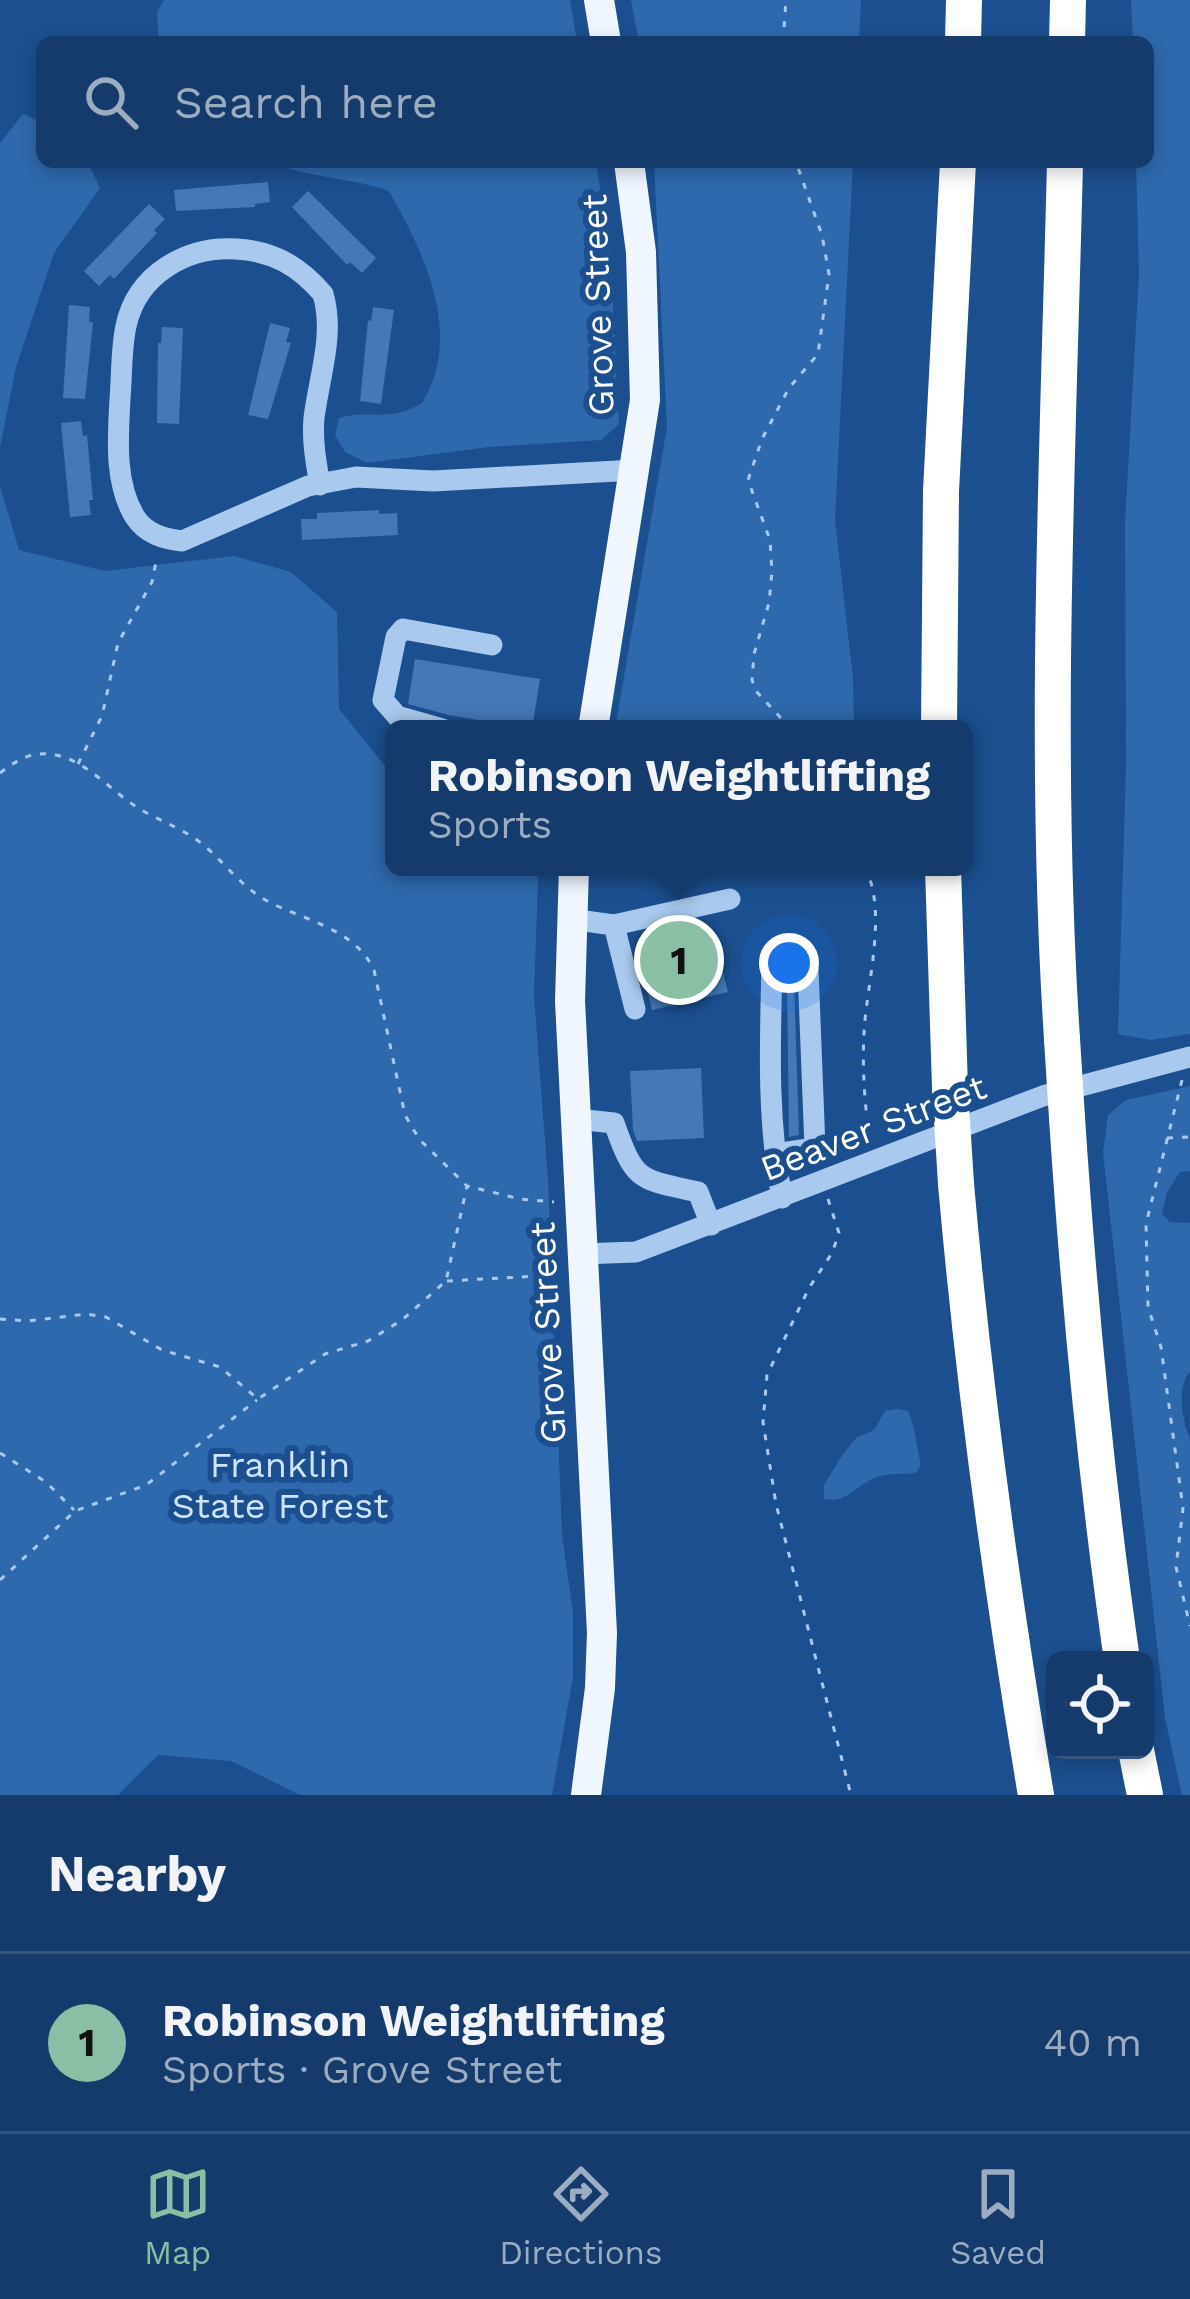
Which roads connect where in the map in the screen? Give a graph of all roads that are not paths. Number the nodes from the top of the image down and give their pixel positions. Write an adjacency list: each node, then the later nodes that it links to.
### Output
1 (599, 0): 4 (main road)
2 (964, 0): 5 (highway)
3 (1068, 0): 6 (highway)
4 (606, 36)
5 (963, 36)
6 (1067, 36)
7 (630, 168): 10 (main road, Grove Street)
8 (958, 168): 15 (highway)
9 (1065, 168): 28 (highway, bridge)
10 (635, 470): 11 (street); 14 (main road, Grove Street)
11 (320, 485): 11 (street)
12 (492, 645): 13 (street)
13 (411, 720)
14 (593, 720)
15 (940, 720)
16 (573, 876): 19 (main road, Grove Street)
17 (943, 876): 31 (highway, bridge)
18 (730, 898): 20 (street)
19 (570, 919): 20 (street); 23 (main road, Grove Street)
20 (614, 925): 21 (street)
21 (635, 1009)
22 (1185, 1058): 25 (street, Beaver Street)
23 (576, 1119): 26 (street); 27 (main road, Grove Street)
24 (775, 1154): 24 (street); 25 (street)
25 (782, 1198): 26 (street, Beaver Street)
26 (711, 1225): 27 (street, Beaver Street)
27 (582, 1265): 30 (main road, Grove Street)
28 (1121, 1651)
29 (1138, 1759): 32 (highway)
30 (586, 1795)
31 (1036, 1795)
32 (1145, 1795)

